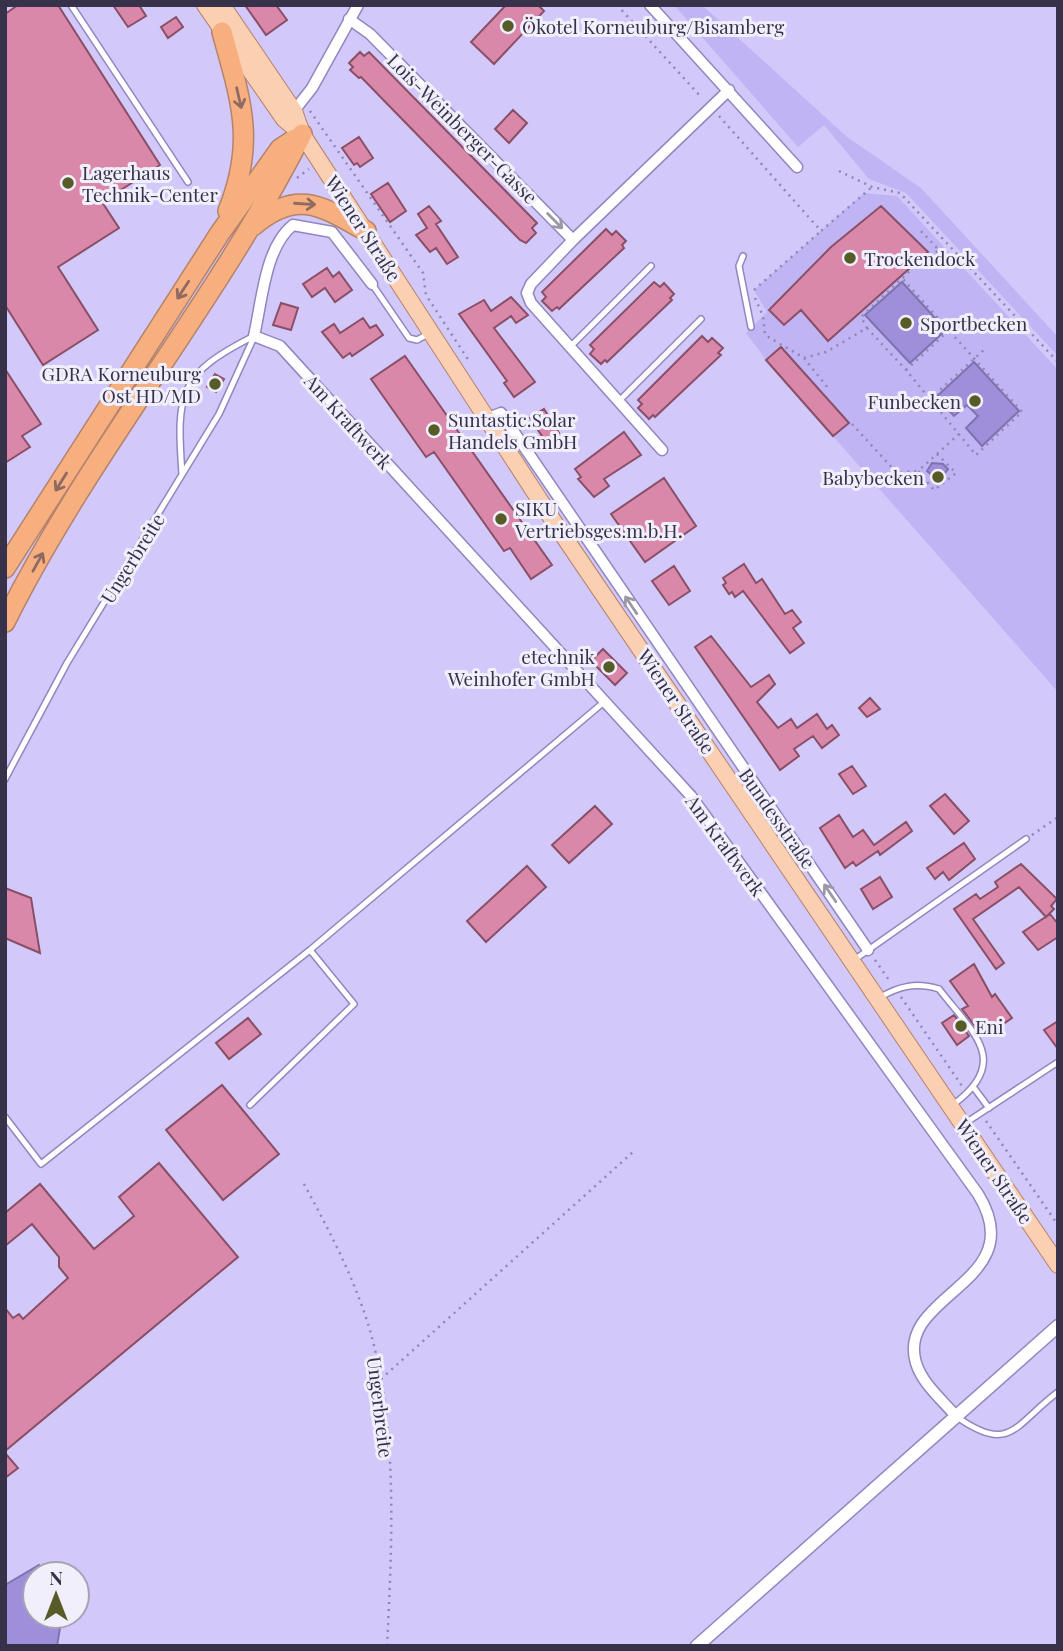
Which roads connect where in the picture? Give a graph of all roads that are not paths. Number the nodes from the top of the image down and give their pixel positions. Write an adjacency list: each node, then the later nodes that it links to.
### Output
1 (71, 5): 12 (lane)
2 (205, 5): 7 (main road, Wiener Straße)
3 (222, 5): 9 (main road, Wiener Straße)
4 (358, 5): 6 (street)
5 (650, 5): 8 (street)
6 (349, 19): 9 (street); 16 (street, Lois-Weinberger-Gasse, one-way to 16)
7 (222, 32): 10 (main road, Wiener Straße); 15 (highway, one-way to 15)
8 (729, 90): 11 (street); 16 (street)
9 (298, 106): 10 (main road, Wiener Straße)
10 (302, 134): 13 (main road, Wiener Straße); 14 (highway); 15 (highway)
11 (797, 167)
12 (188, 183)
13 (366, 231): 14 (highway, one-way to 13); 22 (main road, Wiener Straße)
14 (247, 232): 31 (highway, one-way to 14)
15 (220, 233): 29 (highway, one-way to 29)
16 (573, 240): 24 (street)
17 (743, 256): 21 (lane)
18 (651, 266): 24 (lane)
19 (372, 284): 22 (lane); 23 (street)
20 (701, 319): 25 (lane)
21 (751, 327)
22 (432, 331): 28 (main road, Wiener Straße)
23 (254, 335): 27 (lane, Ungerbreite); 27 (lane); 32 (street, Am Kraftwerk)
24 (570, 347): 25 (street)
25 (619, 401): 26 (street)
26 (662, 450)
27 (182, 476): 33 (lane, Ungerbreite)
28 (561, 517): 36 (street, Bundesstraße, one-way to 28); 37 (main road, Wiener Straße)
29 (10, 562): 30 (highway)
30 (5, 575)
31 (5, 622)
32 (605, 701): 35 (lane); 49 (street, Am Kraftwerk)
33 (5, 779)
34 (1026, 839): 36 (lane)
35 (310, 950): 41 (lane); 44 (lane)
36 (868, 950): 37 (lane)
37 (854, 960): 38 (main road, Wiener Straße)
38 (879, 998): 40 (lane); 42 (main road, Wiener Straße)
39 (1058, 1062): 43 (lane)
40 (975, 1088): 42 (lane); 43 (lane)
41 (250, 1105)
42 (951, 1106): 45 (main road, Wiener Straße)
43 (989, 1108): 45 (lane)
44 (5, 1117)
45 (964, 1125): 46 (main road, Wiener Straße)
46 (1058, 1265)
47 (1058, 1326): 49 (street)
48 (1058, 1392): 49 (lane)
49 (955, 1415): 50 (street)
50 (697, 1646)

